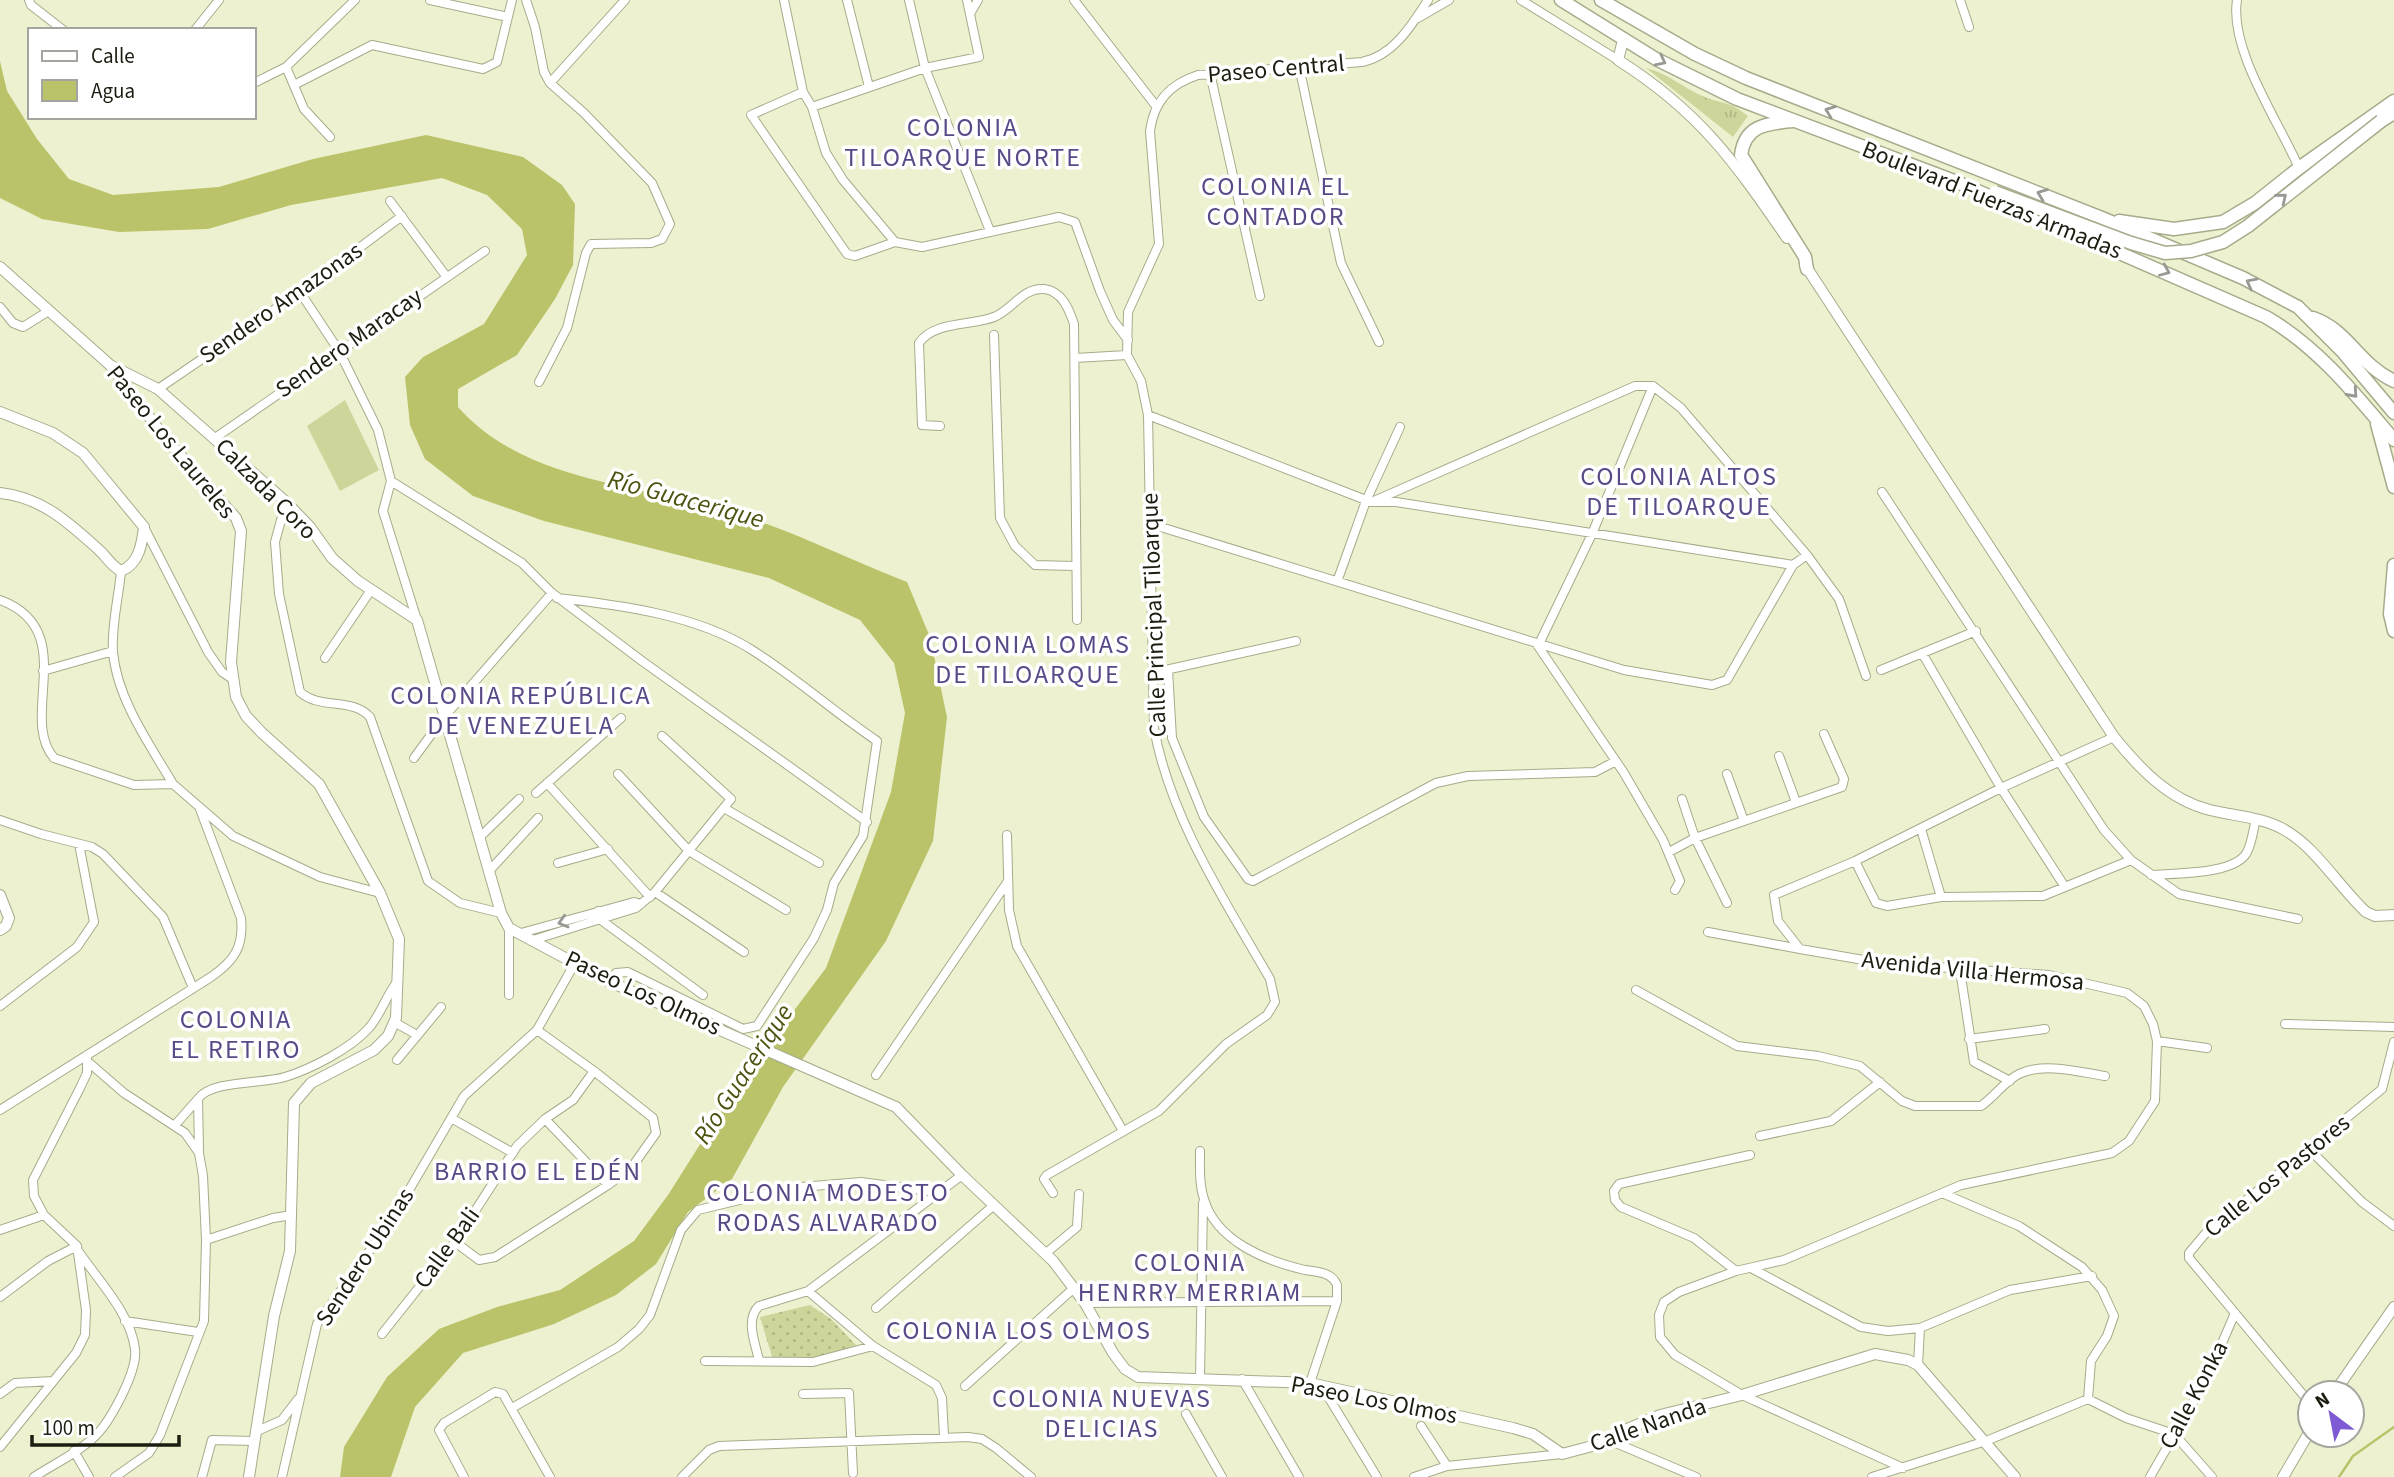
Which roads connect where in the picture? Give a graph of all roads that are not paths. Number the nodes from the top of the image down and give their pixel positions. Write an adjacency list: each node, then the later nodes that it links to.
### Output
1 (29, 0): 25 (street)
2 (219, 0): 26 (street)
3 (355, 0): 30 (street)
4 (430, 0): 22 (street)
5 (512, 0): 22 (street)
6 (526, 0): 34 (street)
7 (625, 0): 34 (street)
8 (784, 0): 37 (street)
9 (848, 0): 36 (street)
10 (909, 0): 31 (street)
11 (967, 0): 21 (street)
12 (978, 0): 21 (street)
13 (1074, 0): 39 (street)
14 (1429, 0): 23 (street, Paseo Central)
15 (1449, 0): 23 (street)
16 (1521, 0): 28 (street)
17 (1562, 0): 27 (highway, Boulevard Fuerzas Armadas)
18 (1601, 0): 48 (highway, Boulevard Fuerzas Armadas, one-way to 18)
19 (1959, 0): 24 (street)
20 (2237, 0): 44 (street)
21 (971, 12): 31 (street)
22 (508, 17): 35 (street)
23 (1416, 20): 29 (street, Paseo Central)
24 (1969, 27)
25 (60, 28)
26 (197, 28)
27 (1623, 40): 28 (street); 42 (highway, Boulevard Fuerzas Armadas, one-way to 42)
28 (1618, 60): 53 (street)
29 (1299, 66): 32 (street, Paseo Central); 62 (street)
30 (286, 67): 33 (street); 35 (street)
31 (925, 68): 36 (street); 49 (street)
32 (1210, 73): 39 (street, Paseo Central); 56 (street)
33 (256, 82)
34 (550, 83): 68 (street)
35 (296, 84): 43 (street)
36 (869, 87): 40 (street)
37 (803, 92): 40 (street); 50 (street)
38 (2394, 101): 44 (highway)
39 (1156, 106): 61 (street)
40 (812, 107): 50 (street)
41 (2394, 113): 45 (highway, one-way to 41, bridge)
42 (1795, 121): 45 (highway, Boulevard Fuerzas Armadas); 53 (highway)
43 (330, 137)
44 (2299, 168): 48 (highway)
45 (1979, 192): 74 (highway, Boulevard Fuerzas Armadas, one-way to 74)
46 (390, 201): 47 (street)
47 (402, 216): 54 (street); 55 (street, Sendero Amazonas)
48 (2102, 218): 59 (highway, Boulevard Fuerzas Armadas, one-way to 48)
49 (990, 231): 50 (street); 61 (street)
50 (895, 242)
51 (485, 251): 54 (street, Sendero Maracay)
52 (0, 267): 58 (street, Paseo Los Laureles)
53 (1807, 269): 116 (street)
54 (446, 276): 63 (street, Sendero Maracay)
55 (300, 292): 63 (street); 70 (street, Sendero Amazonas)
56 (1260, 296)
57 (0, 307): 58 (street)
58 (47, 312): 66 (street, Paseo Los Laureles)
59 (2309, 317): 67 (highway); 72 (highway, Boulevard Fuerzas Armadas)
60 (994, 335): 91 (street)
61 (1128, 340): 64 (street)
62 (1379, 342)
63 (339, 351): 77 (street, Sendero Maracay); 79 (street)
64 (1128, 355): 65 (street); 73 (street, Calle Principal Tiloarque)
65 (1075, 358): 75 (street); 91 (street)
66 (110, 365): 70 (street, Calzada Coro); 111 (street, Paseo Los Laureles)
67 (2394, 380)
68 (539, 382)
69 (1653, 386): 84 (street); 87 (street); 88 (street)
70 (158, 389): 77 (street, Calzada Coro)
71 (0, 412): 86 (street)
72 (2394, 413)
73 (1149, 415): 84 (street); 85 (street, Calle Principal Tiloarque)
74 (2375, 418): 78 (highway, Boulevard Fuerzas Armadas); 80 (highway)
75 (940, 426)
76 (1400, 427): 84 (street)
77 (215, 438): 83 (street, Calzada Coro)
78 (2394, 440)
79 (391, 481): 95 (street); 97 (street)
80 (2394, 487)
81 (1882, 492): 99 (street)
82 (0, 493): 92 (street)
83 (286, 502): 94 (street, Calzada Coro); 160 (street)
84 (1368, 502): 87 (street); 93 (street)
85 (1151, 524): 93 (street); 109 (street, Calle Principal Tiloarque)
86 (144, 527): 92 (street); 111 (street)
87 (1592, 534): 89 (street); 102 (street)
88 (1807, 555): 89 (street); 110 (street)
89 (1793, 565): 102 (street)
90 (2394, 565): 100 (highway)
91 (1075, 566): 98 (street)
92 (121, 571): 103 (street)
93 (1338, 579): 102 (street)
94 (371, 590): 97 (street, Calzada Coro); 105 (street)
95 (554, 596): 112 (street); 136 (street); 136 (street)
96 (0, 600): 108 (street)
97 (417, 620): 112 (street)
98 (1077, 620)
99 (1976, 631): 104 (street); 120 (street)
100 (2394, 631)
101 (1296, 641): 106 (street)
102 (1538, 646): 119 (street)
103 (113, 651): 108 (street); 124 (street)
104 (1922, 653): 107 (street); 125 (street)
105 (325, 658)
106 (1168, 670): 109 (street); 119 (street)
107 (1881, 670)
108 (43, 671): 124 (street)
109 (1152, 673): 204 (street, Calle Principal Tiloarque)
110 (1866, 676)
111 (234, 680): 154 (street, Paseo Los Laureles)
112 (444, 717): 118 (street); 139 (street)
113 (621, 718): 123 (street)
114 (1824, 734): 129 (street)
115 (662, 736): 130 (street)
116 (2114, 737): 120 (street); 133 (street)
117 (1779, 756): 129 (street)
118 (414, 758)
119 (1616, 761): 144 (street)
120 (2059, 761): 125 (street); 145 (street)
121 (618, 774): 143 (street)
122 (1727, 774): 135 (street)
123 (547, 783): 126 (street); 142 (street)
124 (173, 785): 131 (street)
125 (2001, 788): 137 (street); 152 (street)
126 (536, 793)
127 (1682, 799): 140 (street)
128 (519, 800): 139 (street)
129 (1796, 802): 135 (street)
130 (724, 808): 143 (street); 148 (street)
131 (200, 809): 154 (street); 176 (street)
132 (538, 818): 149 (street)
133 (2256, 819): 150 (street); 161 (street)
134 (0, 820): 141 (street)
135 (1744, 821): 140 (street)
136 (867, 822): 175 (street)
137 (1920, 829): 146 (street); 157 (street)
138 (1007, 835): 151 (street)
139 (479, 838): 149 (street)
140 (1695, 838): 144 (street); 158 (street)
141 (79, 844): 176 (street); 180 (street)
142 (608, 849): 147 (street); 156 (street)
143 (689, 851): 156 (street); 159 (street)
144 (1669, 852): 153 (street)
145 (2131, 860): 150 (street); 152 (street)
146 (1855, 861): 157 (street); 170 (street)
147 (558, 863)
148 (819, 863)
149 (489, 871): 160 (street)
150 (2151, 875): 163 (street)
151 (1008, 880): 195 (street); 204 (street)
152 (2065, 887): 157 (street)
153 (1675, 890)
154 (380, 893): 174 (street, Paseo Los Laureles)
155 (0, 895): 165 (street)
156 (653, 895): 162 (street); 171 (street)
157 (1941, 897)
158 (1727, 903)
159 (786, 910)
160 (501, 913): 164 (street)
161 (2394, 915)
162 (600, 916): 166 (street); 179 (street)
163 (2298, 919)
164 (509, 929): 168 (street, Paseo Los Olmos); 178 (street)
165 (0, 930)
166 (543, 932): 168 (street); 169 (street)
167 (1708, 932): 170 (street, Avenida Villa Hermosa)
168 (521, 933): 169 (street, Paseo Los Olmos)
169 (533, 940): 172 (street, Paseo Los Olmos)
170 (1800, 949): 173 (street, Avenida Villa Hermosa)
171 (744, 952)
172 (575, 963): 175 (street, Paseo Los Olmos); 186 (street, Sendero Ubinas)
173 (1960, 970): 188 (street); 189 (street, Avenida Villa Hermosa)
174 (398, 981): 182 (street, Paseo Los Laureles); 199 (street)
175 (608, 981): 211 (street, Paseo Los Olmos)
176 (193, 988): 192 (street)
177 (1636, 990): 198 (street)
178 (509, 995)
179 (703, 995)
180 (0, 1006)
181 (440, 1007): 187 (street)
182 (394, 1022): 187 (street); 220 (street, Paseo Los Laureles)
183 (2285, 1024): 184 (street)
184 (2394, 1027)
185 (2045, 1029): 188 (street)
186 (537, 1030): 194 (street); 201 (street, Sendero Ubinas)
187 (417, 1035): 193 (street)
188 (1969, 1039): 197 (street)
189 (2157, 1041): 191 (street); 215 (street, Avenida Villa Hermosa)
190 (2394, 1042): 206 (street, Calle Los Pastores)
191 (2207, 1048)
192 (87, 1058): 200 (street); 203 (street); 219 (street)
193 (397, 1060)
194 (594, 1070): 202 (street, Calle Bali); 212 (street)
195 (876, 1075)
196 (2105, 1076): 197 (street)
197 (2010, 1081): 198 (street)
198 (1880, 1082): 205 (street)
199 (198, 1099): 203 (street); 208 (street)
200 (0, 1111)
201 (451, 1118): 209 (street); 258 (street, Sendero Ubinas)
202 (545, 1119): 209 (street, Calle Bali); 212 (street)
203 (174, 1125): 208 (street)
204 (1123, 1131): 214 (street, Calle Principal Tiloarque)
205 (1760, 1136)
206 (2309, 1149): 221 (street); 238 (street, Calle Los Pastores)
207 (1200, 1151): 217 (street)
208 (199, 1153): 223 (street)
209 (513, 1153): 224 (street, Calle Bali)
210 (1750, 1155): 228 (street)
211 (961, 1175): 213 (street); 218 (street, Paseo Los Olmos)
212 (608, 1185): 224 (street)
213 (936, 1192): 231 (street); 260 (street)
214 (1053, 1193)
215 (1942, 1193): 227 (street, Avenida Villa Hermosa); 229 (street)
216 (1079, 1194): 226 (street)
217 (1203, 1198): 233 (street); 235 (street)
218 (994, 1205): 226 (street, Paseo Los Olmos); 237 (street)
219 (44, 1214): 222 (street); 225 (street)
220 (292, 1215): 223 (street); 264 (street, Paseo Los Laureles)
221 (2394, 1226)
222 (0, 1230)
223 (206, 1240): 241 (street)
224 (455, 1241): 242 (street, Calle Bali)
225 (78, 1249): 232 (street); 239 (street); 250 (street)
226 (1045, 1254): 230 (street, Paseo Los Olmos)
227 (1750, 1268): 228 (street, Avenida Villa Hermosa); 240 (street)
228 (1736, 1271): 257 (street, Avenida Villa Hermosa)
229 (2092, 1276): 240 (street); 259 (street)
230 (1074, 1288): 234 (street, Paseo Los Olmos); 252 (street)
231 (808, 1291): 243 (street); 244 (street)
232 (0, 1297)
233 (1337, 1301): 235 (street); 251 (street)
234 (1086, 1303): 235 (street); 247 (street, Paseo Los Olmos)
235 (1201, 1303): 247 (street)
236 (2394, 1307): 249 (street)
237 (876, 1308)
238 (2235, 1313): 254 (street, Calle Los Pastores); 263 (street, Calle Konka)
239 (125, 1321): 241 (street); 271 (street)
240 (1920, 1328): 246 (street)
241 (198, 1332): 278 (street)
242 (382, 1334)
243 (873, 1346): 244 (street); 265 (street)
244 (758, 1360): 245 (street)
245 (705, 1362)
246 (1918, 1365): 257 (street, Calle Nanda); 268 (street)
247 (1199, 1379): 248 (street, Paseo Los Olmos)
248 (1242, 1379): 251 (street, Paseo Los Olmos); 287 (street)
249 (2344, 1379)
250 (53, 1381): 255 (street); 269 (street)
251 (1310, 1383): 253 (street, Paseo Los Olmos)
252 (965, 1385)
253 (1321, 1385): 272 (street, Paseo Los Olmos); 288 (street)
254 (2296, 1386)
255 (0, 1394)
256 (803, 1394): 266 (street)
257 (1742, 1395): 267 (street, Calle Nanda); 274 (street)
258 (301, 1396): 264 (street); 281 (street, Sendero Ubinas)
259 (2088, 1399): 263 (street); 268 (street)
260 (512, 1408): 282 (street); 283 (street)
261 (1186, 1414): 286 (street)
262 (1421, 1426): 273 (street)
263 (2174, 1434): 293 (street, Calle Konka); 294 (street)
264 (255, 1436): 279 (street); 280 (street, Paseo Los Laureles)
265 (944, 1436): 266 (street); 285 (street)
266 (852, 1441): 275 (street); 284 (street)
267 (1611, 1441): 272 (street, Calle Nanda); 290 (street)
268 (1986, 1441): 274 (street); 292 (street)
269 (0, 1447)
270 (2299, 1449): 295 (street)
271 (74, 1451): 276 (street); 277 (street)
272 (1562, 1454): 273 (street, Calle Nanda)
273 (1447, 1466): 289 (street, Calle Nanda)
274 (1903, 1468): 291 (street)
275 (853, 1473)
276 (34, 1477)
277 (89, 1477)
278 (116, 1477)
279 (202, 1477)
280 (249, 1477)
281 (282, 1477)
282 (464, 1477)
283 (550, 1477)
284 (682, 1477)
285 (1031, 1477)
286 (1222, 1477)
287 (1299, 1477)
288 (1377, 1477)
289 (1414, 1477)
290 (1696, 1477)
291 (1872, 1477)
292 (2015, 1477)
293 (2150, 1477)
294 (2212, 1477)
295 (2283, 1477)

